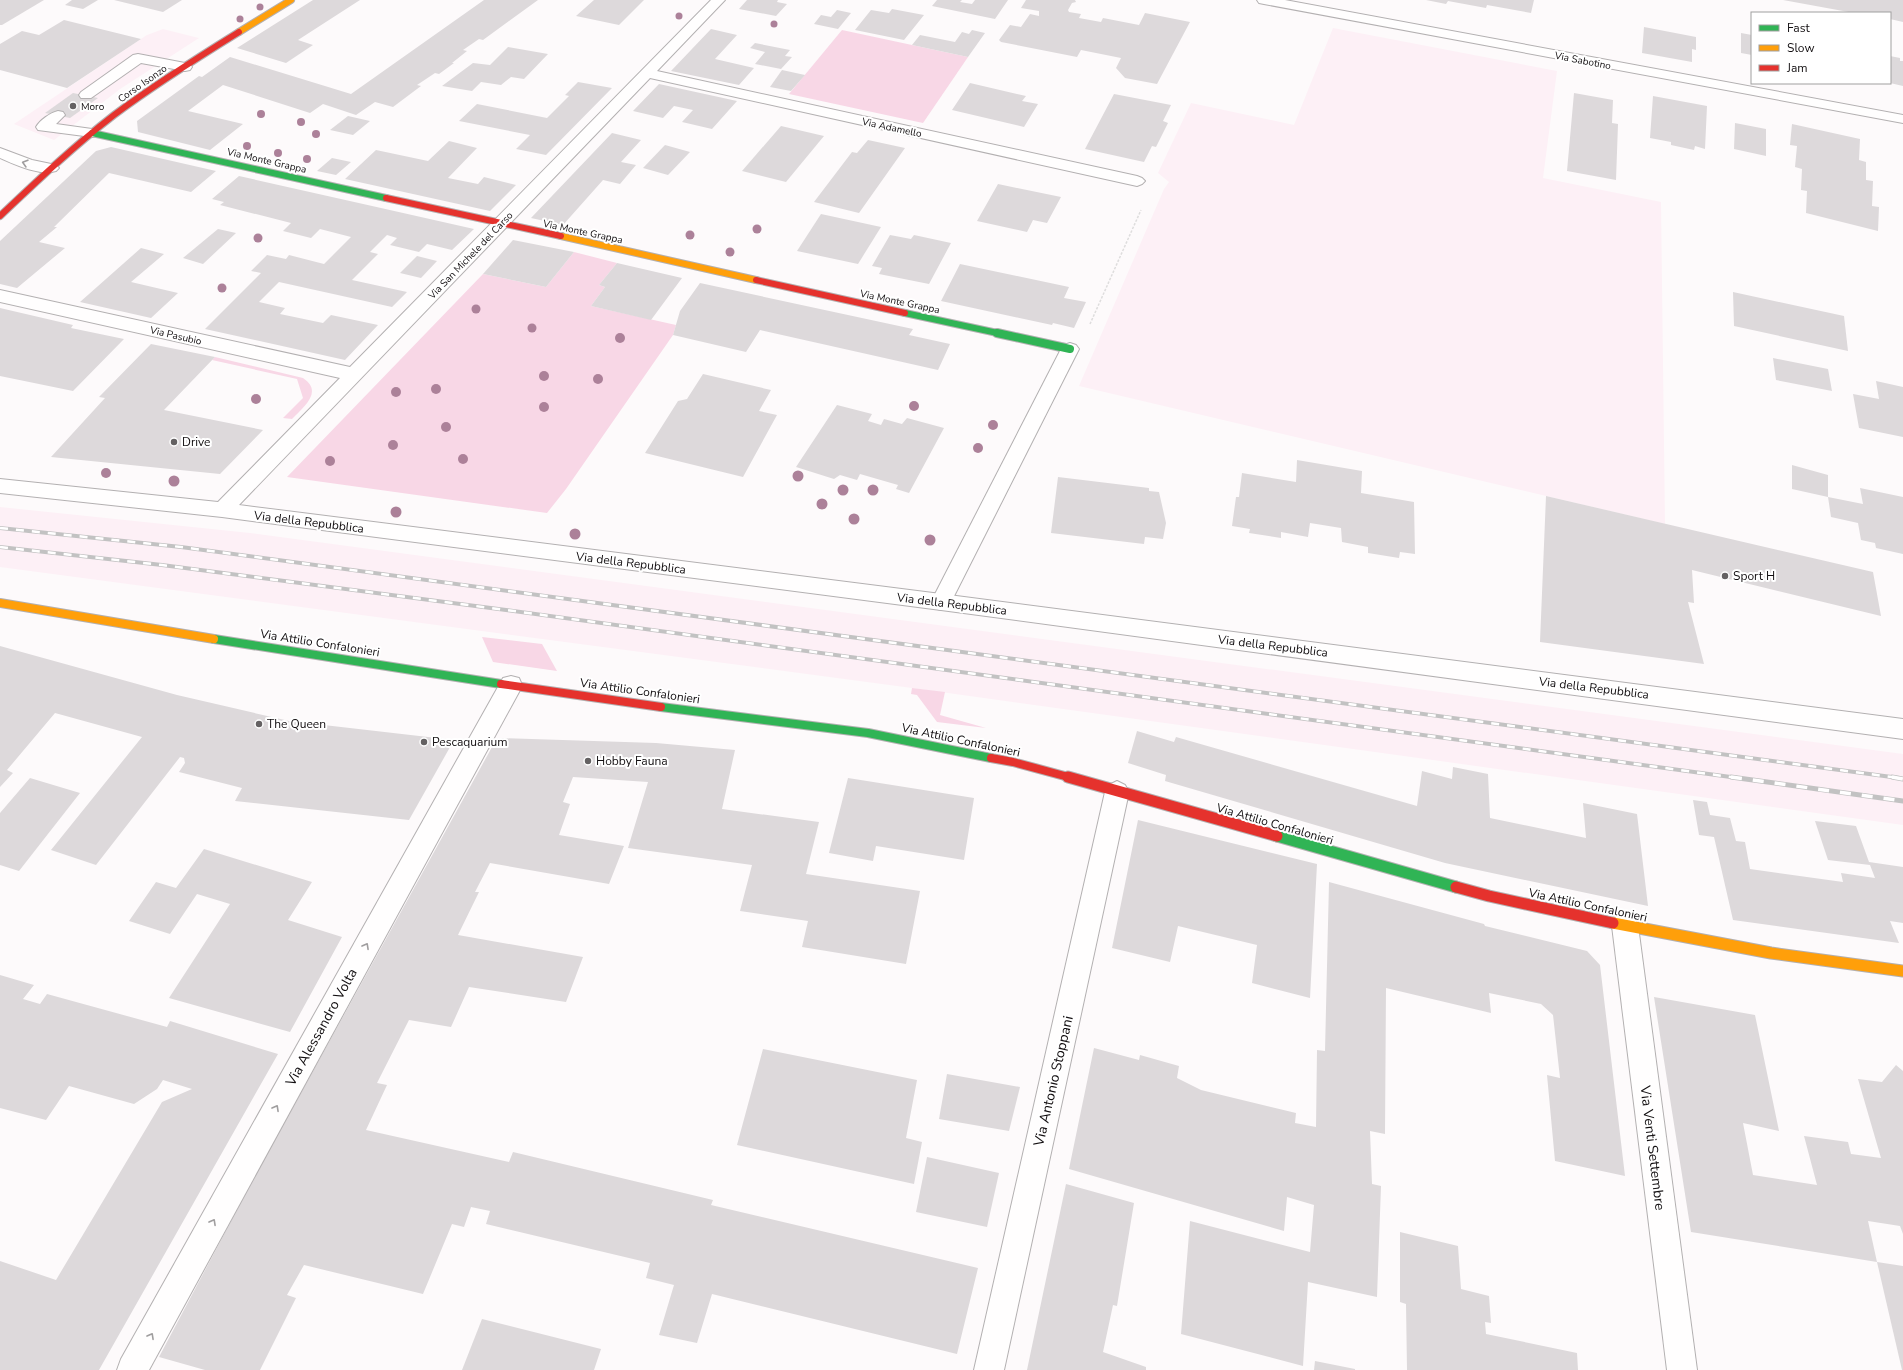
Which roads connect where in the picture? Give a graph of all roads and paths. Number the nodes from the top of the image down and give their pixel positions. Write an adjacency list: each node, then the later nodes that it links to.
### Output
1 (291, 0): 4 (street, Corso Isonzo)
2 (718, 0): 5 (street, Via San Michele del Carso)
3 (1264, 0): 8 (street, Via Sabotino)
4 (185, 67): 6 (street); 9 (street, Corso Isonzo)
5 (646, 73): 12 (street, Via Adamello); 14 (street, Via San Michele del Carso)
6 (86, 95)
7 (58, 115): 9 (street)
8 (1903, 119)
9 (92, 133): 11 (street, Corso Isonzo); 14 (street, Via Monte Grappa)
10 (0, 153): 11 (street, one-way to 10)
11 (51, 168): 13 (street, Corso Isonzo)
12 (1137, 181): 16 (path)
13 (0, 216)
14 (500, 224): 16 (street, Via Monte Grappa); 17 (street, Via San Michele del Carso)
15 (0, 296): 17 (street, Via Pasubio)
16 (1070, 349): 20 (street)
17 (352, 374): 19 (street, Via San Michele del Carso)
18 (0, 486): 19 (street, Via della Repubblica)
19 (222, 510): 20 (street, Via della Repubblica)
20 (941, 602): 23 (street, Via della Repubblica)
21 (0, 603): 22 (street, Via Attilio Confalonieri)
22 (510, 685): 24 (street, Via Attilio Confalonieri); 27 (street, Via Alessandro Volta, one-way to 22)
23 (1903, 729)
24 (1117, 792): 25 (street, Via Attilio Confalonieri); 28 (street, Via Antonio Stoppani)
25 (1625, 926): 26 (street, Via Attilio Confalonieri); 29 (street, Via Venti Settembre)
26 (1903, 971)
27 (132, 1370)
28 (989, 1370)
29 (1682, 1370)

